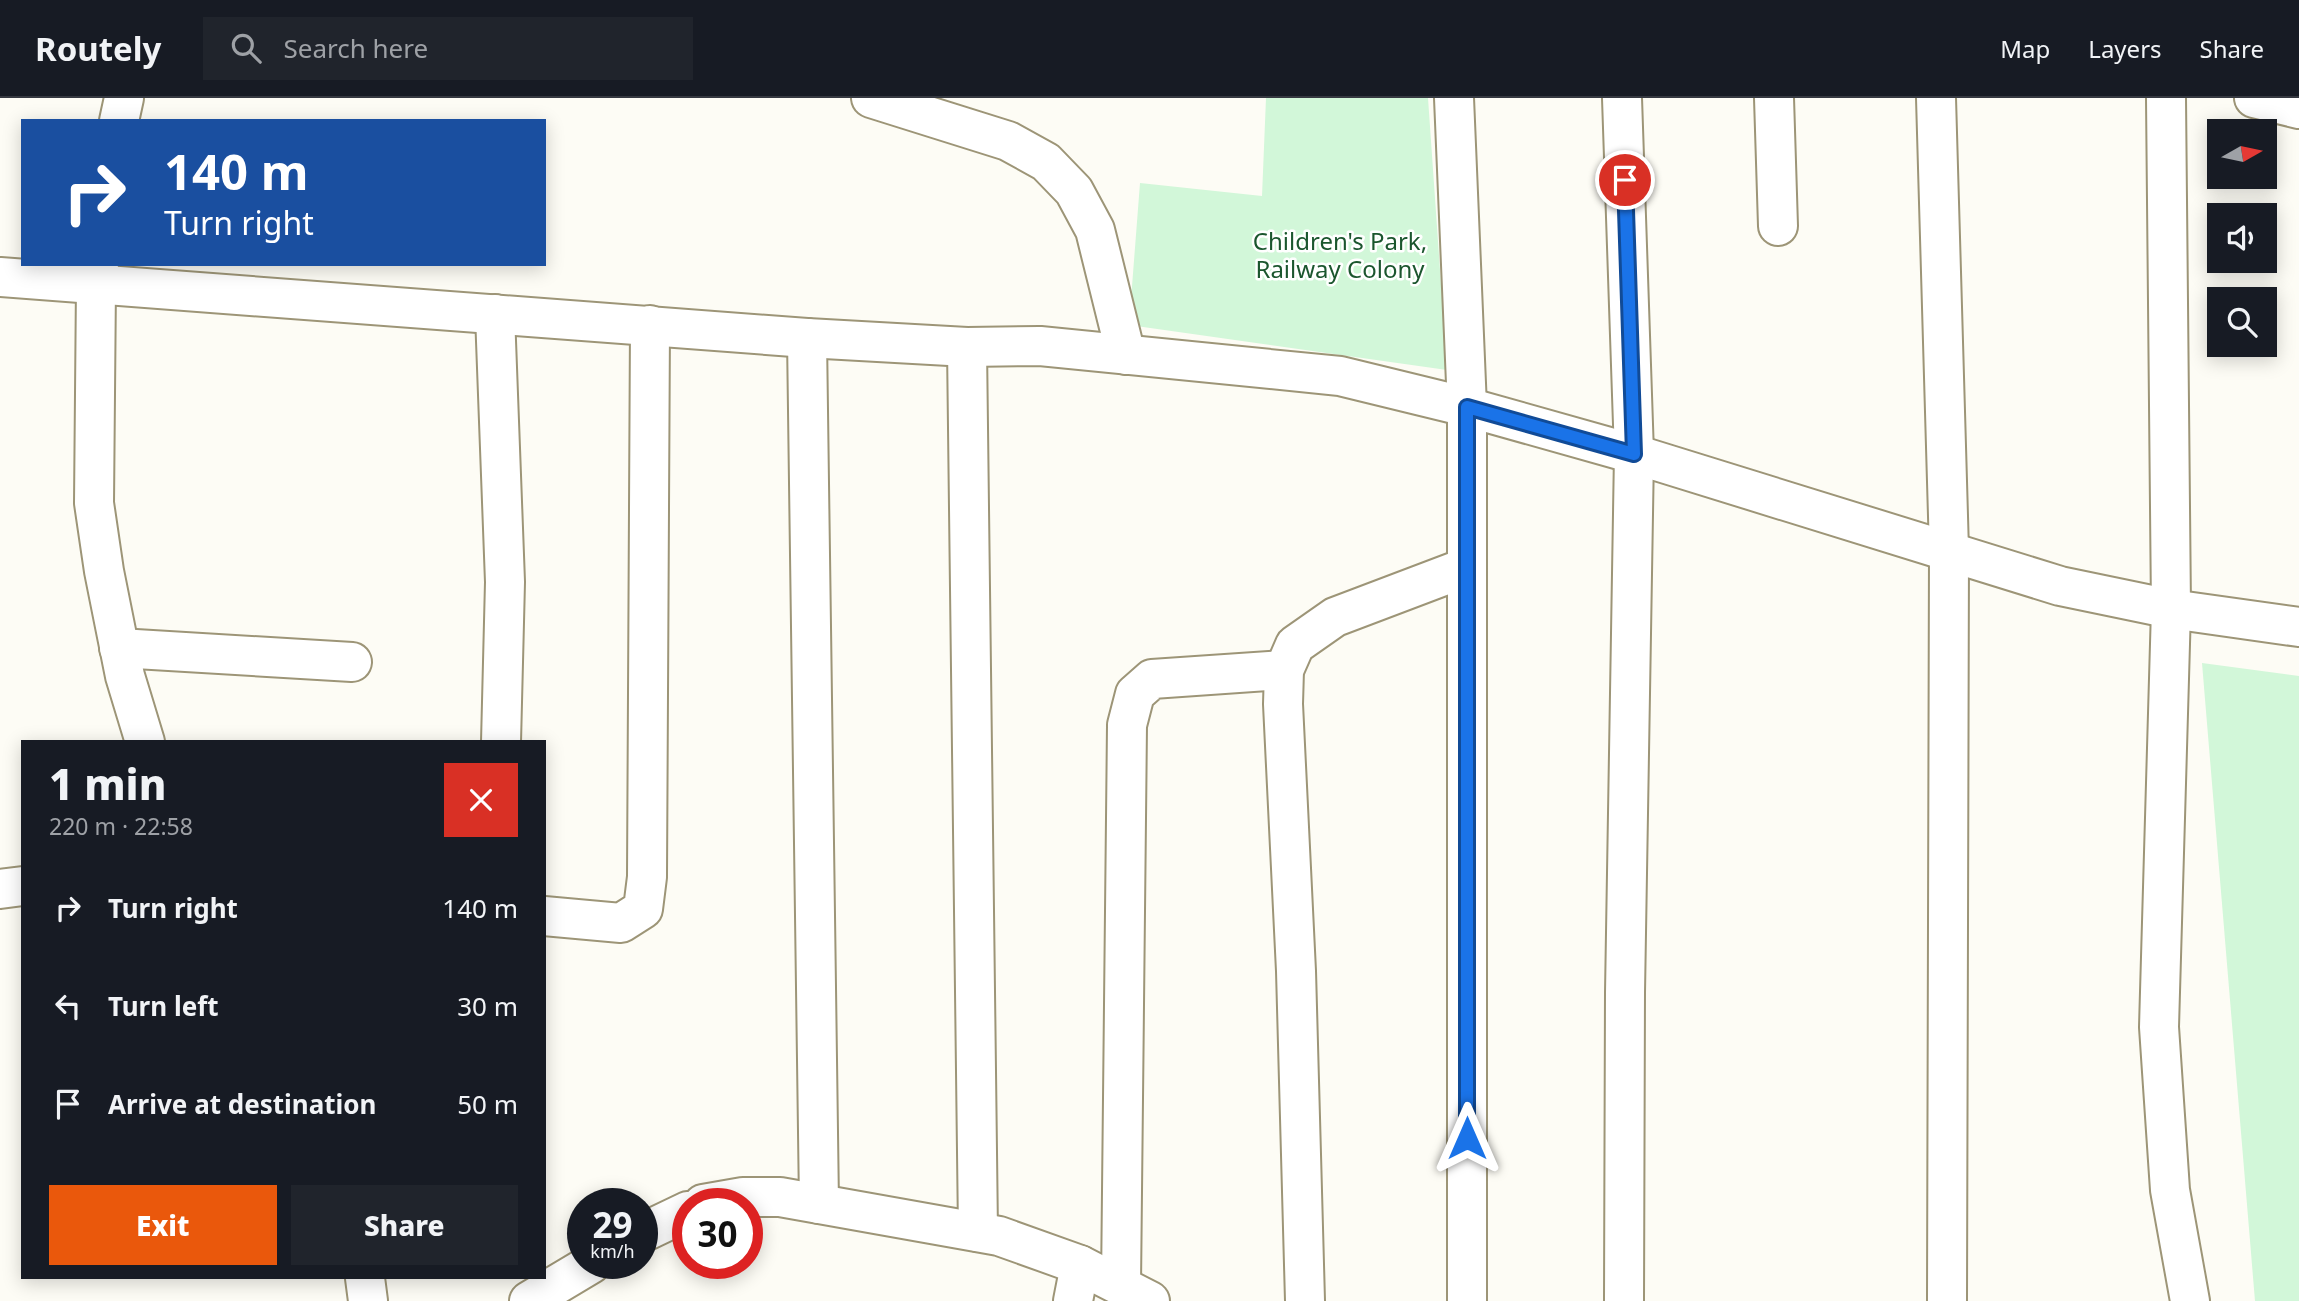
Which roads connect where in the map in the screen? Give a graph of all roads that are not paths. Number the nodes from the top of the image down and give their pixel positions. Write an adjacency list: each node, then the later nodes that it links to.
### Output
1 (124, 98): 10 (street)
2 (871, 98): 18 (street)
3 (1454, 98): 19 (street)
4 (1622, 98): 20 (street)
5 (1774, 98): 11 (street)
6 (1936, 98): 21 (street)
7 (2166, 98): 23 (street)
8 (2254, 98): 9 (street)
9 (2299, 109)
10 (119, 119)
11 (1778, 226)
12 (98, 274): 13 (street); 14 (street); 25 (street)
13 (0, 277)
14 (495, 314): 15 (street); 29 (street)
15 (650, 325): 16 (street); 32 (street)
16 (807, 338): 17 (street); 34 (street)
17 (967, 347): 18 (street); 35 (street)
18 (1126, 355): 19 (street)
19 (1467, 407): 20 (street); 22 (street)
20 (1634, 454): 21 (street); 44 (street)
21 (1949, 551): 23 (street); 45 (street)
22 (1467, 567): 27 (street); 43 (street)
23 (2171, 609): 24 (street); 46 (street)
24 (2299, 627)
25 (120, 648): 26 (street); 28 (street)
26 (352, 662)
27 (1284, 670): 39 (street); 42 (street)
28 (144, 740)
29 (501, 740)
30 (21, 886): 31 (street)
31 (0, 889)
32 (546, 916)
33 (763, 1197): 34 (street)
34 (819, 1204): 35 (street)
35 (978, 1232): 38 (street)
36 (567, 1278): 41 (street)
37 (365, 1279): 40 (street)
38 (1077, 1283): 39 (street)
39 (1135, 1293)
40 (368, 1301)
41 (529, 1301)
42 (1305, 1301)
43 (1467, 1301)
44 (1624, 1301)
45 (1947, 1301)
46 (2190, 1301)

